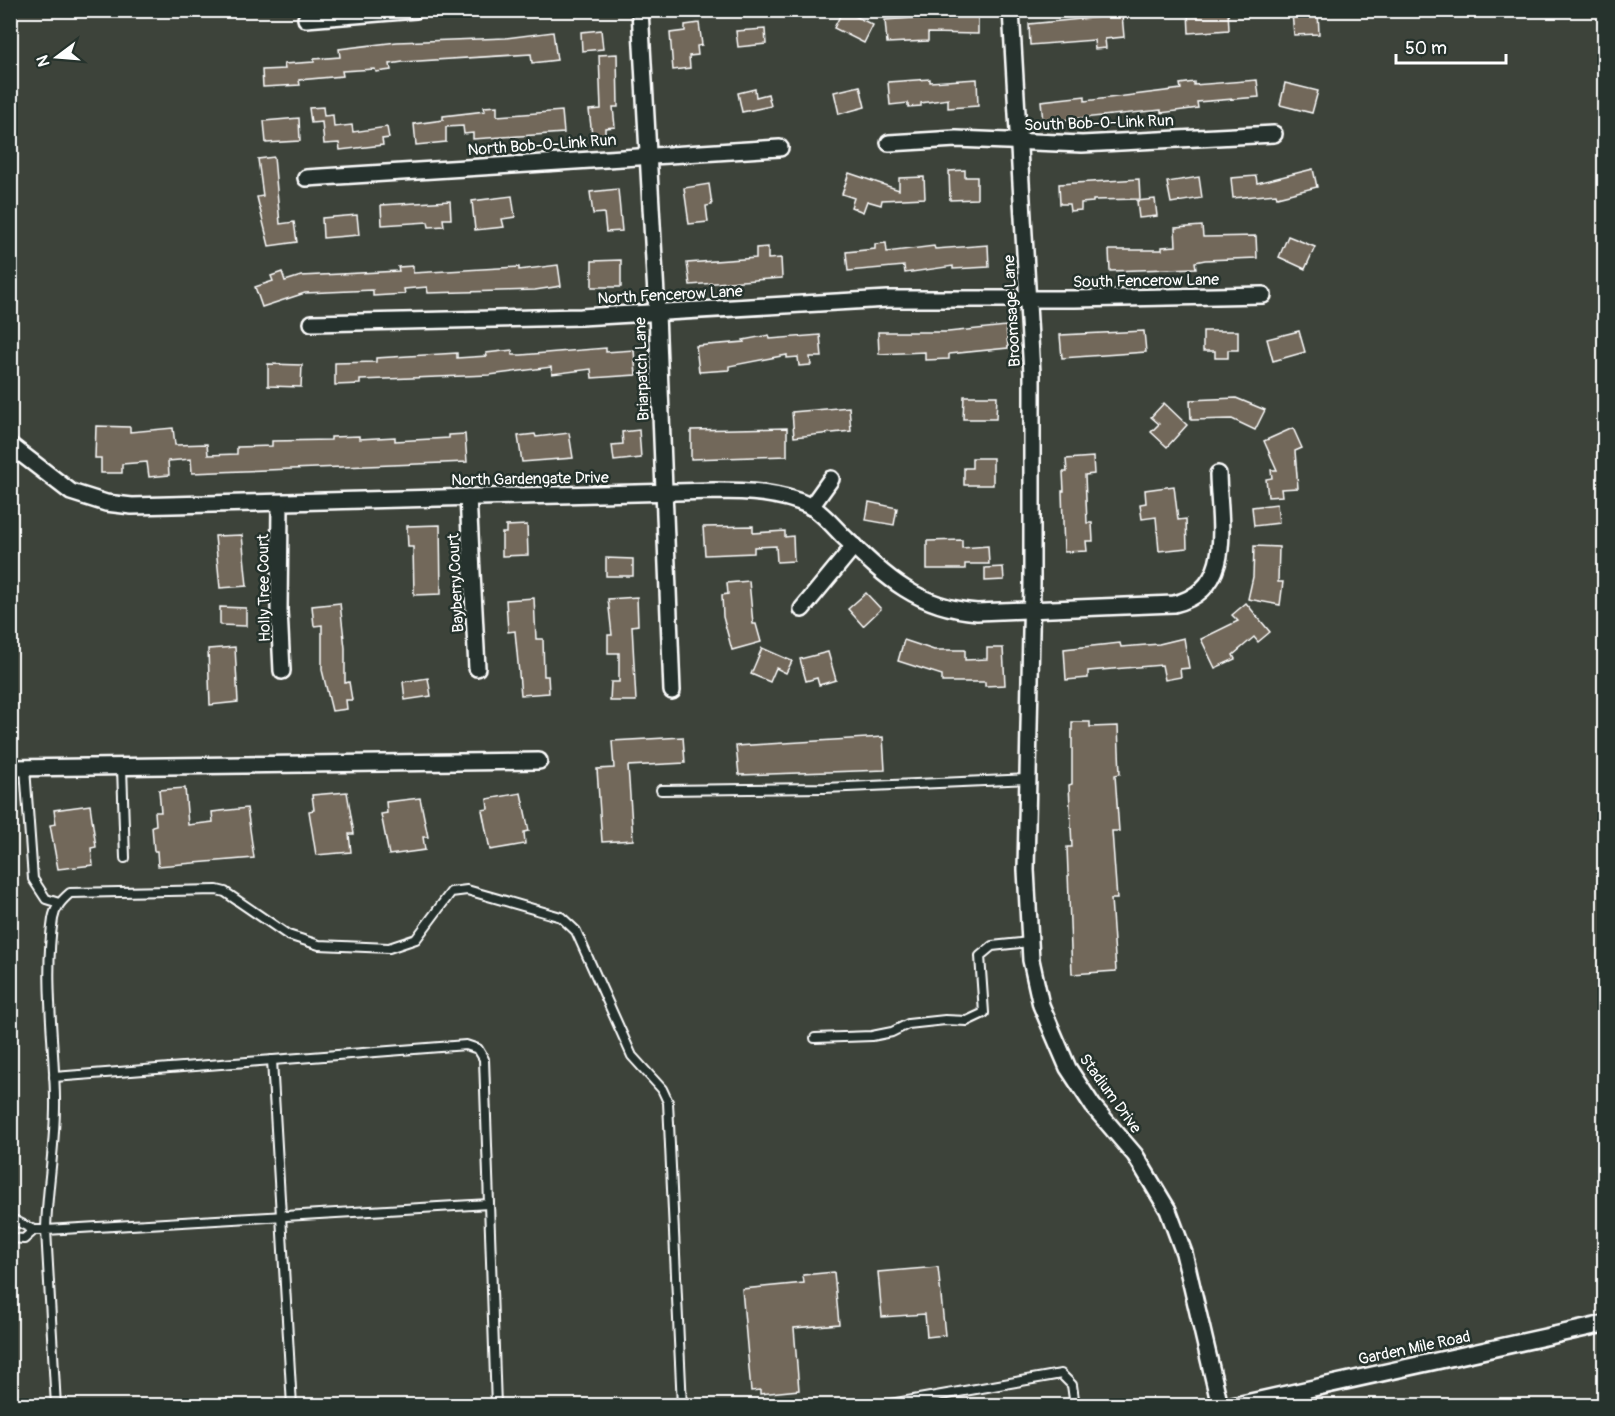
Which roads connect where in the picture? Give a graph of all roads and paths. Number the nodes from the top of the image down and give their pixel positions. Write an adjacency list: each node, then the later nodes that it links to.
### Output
1 (416, 10): 4 (street)
2 (640, 10): 9 (street, Briarpatch Lane)
3 (1011, 10): 7 (street, Broomsage Lane)
4 (306, 19)
5 (1274, 134): 7 (street, South Bob-O-Link Run)
6 (889, 142): 7 (street, South Bob-O-Link Run)
7 (1019, 143): 12 (street, Broomsage Lane)
8 (780, 148): 9 (street, North Bob-O-Link Run)
9 (649, 155): 10 (street, North Bob-O-Link Run); 13 (street, Briarpatch Lane)
10 (306, 178)
11 (1263, 295): 12 (street, South Fencerow Lane)
12 (1029, 299): 13 (street, North Fencerow Lane); 24 (street, Broomsage Lane)
13 (657, 313): 14 (street, North Fencerow Lane); 18 (street, Briarpatch Lane)
14 (312, 324)
15 (10, 445): 20 (street, North Gardengate Drive)
16 (1218, 474): 24 (street, North Gardengate Drive)
17 (831, 479): 21 (street)
18 (664, 492): 19 (street, North Gardengate Drive); 21 (street, North Gardengate Drive); 27 (street, Briarpatch Lane)
19 (468, 497): 20 (street, North Gardengate Drive); 25 (street, Bayberry Court)
20 (280, 504): 26 (street, Holly Tree Court)
21 (811, 507): 22 (street, North Gardengate Drive)
22 (854, 546): 23 (street); 24 (street, North Gardengate Drive)
23 (802, 609)
24 (1032, 609): 31 (street, Stadium Drive)
25 (477, 668)
26 (282, 671)
27 (672, 691)
28 (539, 761): 29 (street)
29 (122, 767): 30 (street); 33 (lane)
30 (18, 768): 34 (lane)
31 (1030, 779): 32 (lane); 35 (street, Stadium Drive)
32 (661, 790)
33 (125, 858)
34 (59, 903): 38 (lane); 49 (lane)
35 (1029, 942): 36 (lane); 52 (street, Stadium Drive)
36 (815, 1038)
37 (272, 1060): 38 (lane); 39 (lane); 40 (lane)
38 (54, 1077): 43 (lane)
39 (489, 1204): 40 (lane); 48 (lane)
40 (280, 1217): 43 (lane); 47 (lane)
41 (10, 1218): 42 (lane)
42 (34, 1230): 43 (lane); 44 (lane)
43 (46, 1230): 46 (lane)
44 (10, 1238)
45 (1605, 1324): 53 (street, Garden Mile Road)
46 (56, 1406)
47 (292, 1406)
48 (496, 1406)
49 (682, 1406)
50 (879, 1406): 51 (lane)
51 (1075, 1406)
52 (1220, 1406)
53 (1232, 1406)

